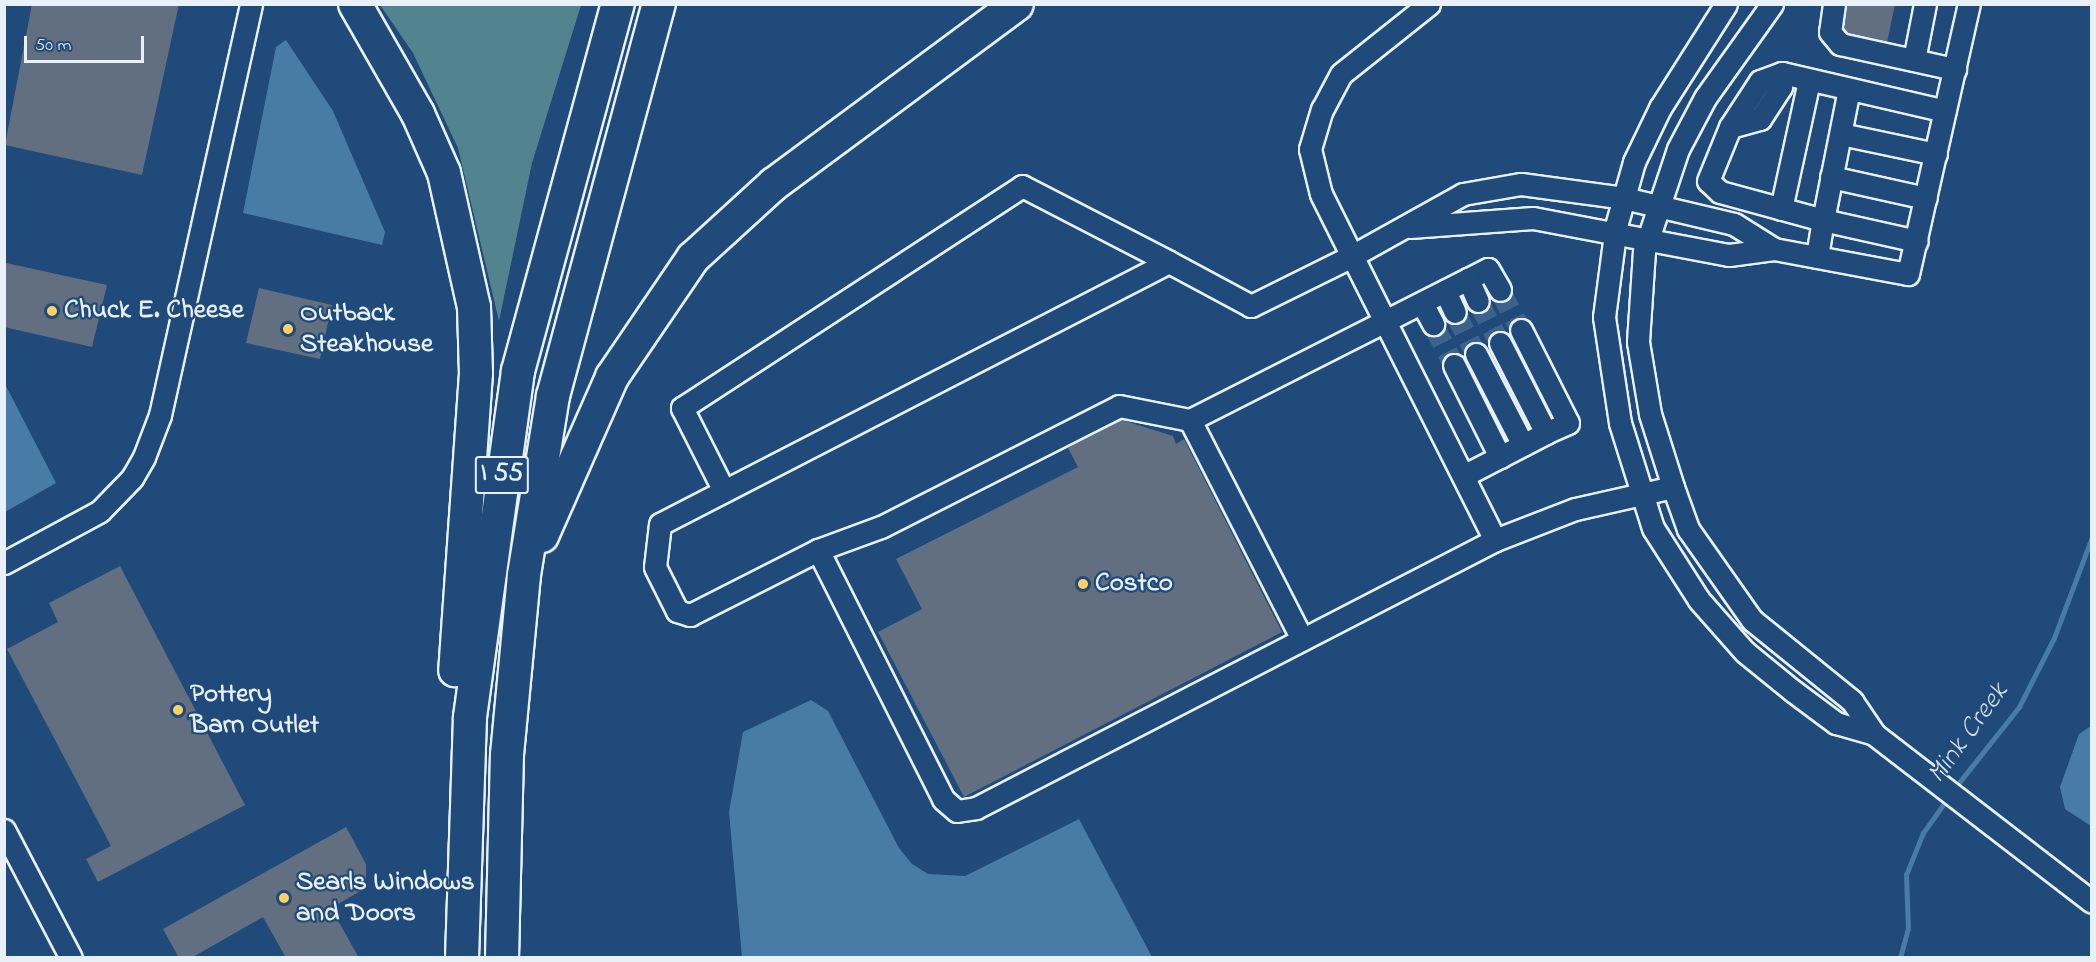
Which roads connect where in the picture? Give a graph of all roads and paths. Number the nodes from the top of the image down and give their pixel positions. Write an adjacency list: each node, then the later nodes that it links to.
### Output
1 (251, 4): 55 (street)
2 (355, 4): 60 (highway)
3 (618, 4): 60 (highway, I 55)
4 (658, 4): 56 (highway, I 55)
5 (1017, 4): 56 (highway)
6 (1429, 4): 30 (street)
7 (1726, 4): 20 (street)
8 (1772, 4): 22 (street)
9 (1834, 4): 12 (street)
10 (1925, 4): 12 (street)
11 (1969, 4): 13 (street)
12 (1914, 60): 13 (street)
13 (1955, 69): 16 (street)
14 (1809, 81): 15 (street); 23 (street); 23 (street)
15 (1849, 90): 16 (street); 17 (street)
16 (1945, 111): 18 (street)
17 (1841, 134): 18 (street); 19 (street)
18 (1936, 154): 21 (street)
19 (1832, 177): 21 (street); 24 (street)
20 (1624, 198): 22 (street); 25 (street); 26 (street)
21 (1926, 198): 28 (street)
22 (1659, 205): 27 (street); 29 (street)
23 (1781, 209): 24 (street)
24 (1823, 220): 28 (street); 31 (street)
25 (1407, 228): 26 (street); 30 (street)
26 (1615, 232): 27 (street); 52 (street)
27 (1648, 238): 29 (street); 50 (street)
28 (1917, 241): 31 (street)
29 (1774, 249): 31 (street)
30 (1352, 256): 32 (street); 39 (street)
31 (1817, 257)
32 (1168, 262): 51 (street); 51 (street)
33 (1468, 279): 34 (street); 35 (street); 36 (street)
34 (1500, 290)
35 (1445, 291): 37 (street); 38 (street)
36 (1478, 301)
37 (1422, 303): 39 (street); 40 (street)
38 (1455, 312)
39 (1384, 322): 45 (street); 49 (street)
40 (1433, 324)
41 (1521, 330): 46 (street)
42 (1500, 343): 46 (street)
43 (1476, 354): 47 (street)
44 (1454, 365): 48 (street)
45 (1190, 420): 54 (street); 57 (street)
46 (1546, 433): 47 (street)
47 (1523, 445): 48 (street)
48 (1500, 457): 49 (street)
49 (1462, 476): 53 (street)
50 (1673, 487): 52 (street); 58 (street)
51 (724, 491): 54 (street)
52 (1639, 496): 53 (street); 58 (street)
53 (1495, 540): 57 (street)
54 (818, 550): 57 (street)
55 (4, 563)
56 (524, 575): 64 (highway, I 55)
57 (1302, 639)
58 (1874, 734): 61 (street)
59 (4, 830): 62 (street)
60 (463, 833): 63 (highway, I 55)
61 (2091, 902)
62 (71, 957)
63 (462, 957)
64 (502, 957)

